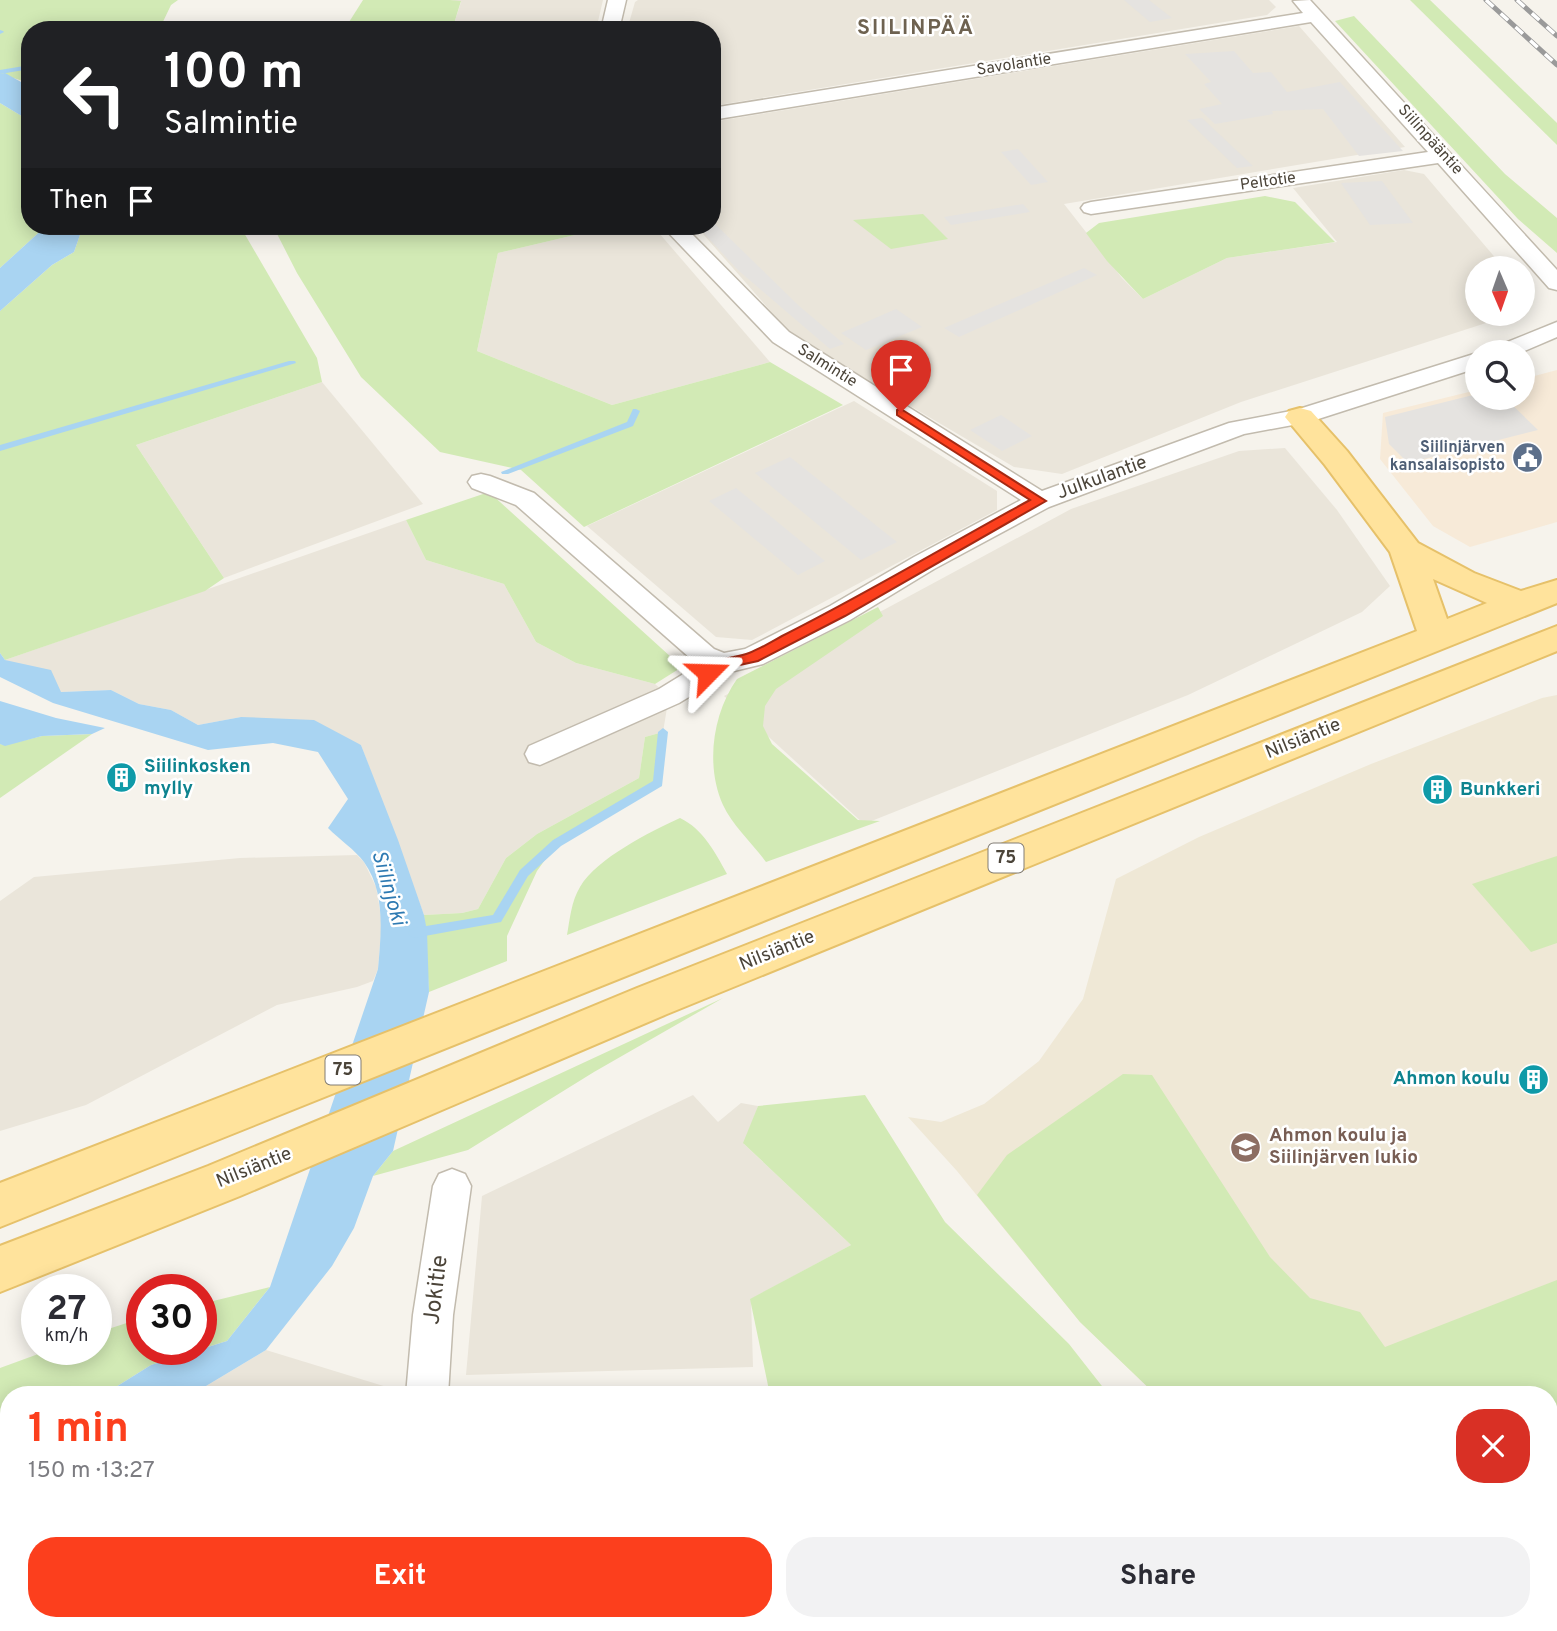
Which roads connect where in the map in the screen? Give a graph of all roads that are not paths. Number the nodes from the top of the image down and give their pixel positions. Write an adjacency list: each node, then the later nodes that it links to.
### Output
1 (617, 0): 4 (street)
2 (1301, 0): 3 (street, Siilinpääntie)
3 (1315, 16): 5 (street, Savolantie); 6 (street, Siilinpääntie)
4 (612, 21)
5 (721, 113)
6 (1444, 156): 7 (street, Peltotie); 9 (street, Siilinpääntie)
7 (1091, 208)
8 (681, 235): 17 (street, Salmintie)
9 (1557, 283)
10 (1557, 329): 11 (street)
11 (1532, 340)
12 (1557, 343): 13 (street)
13 (1535, 346)
14 (1465, 364): 15 (street, Julkulantie)
15 (1300, 417): 17 (street, Julkulantie); 18 (main road)
16 (481, 482): 23 (street)
17 (1040, 501): 23 (street, Julkulantie)
18 (1406, 550): 20 (main road); 21 (main road)
19 (1557, 591): 20 (main road, 75)
20 (1520, 603): 21 (main road, 75)
21 (1436, 637): 26 (main road, 75)
22 (1553, 642): 27 (main road, Nilsiäntie / 75)
23 (721, 664): 24 (street, Julkulantie)
24 (540, 754)
25 (452, 1186): 28 (street, Jokitie)
26 (0, 1205)
27 (0, 1269)
28 (427, 1386)

